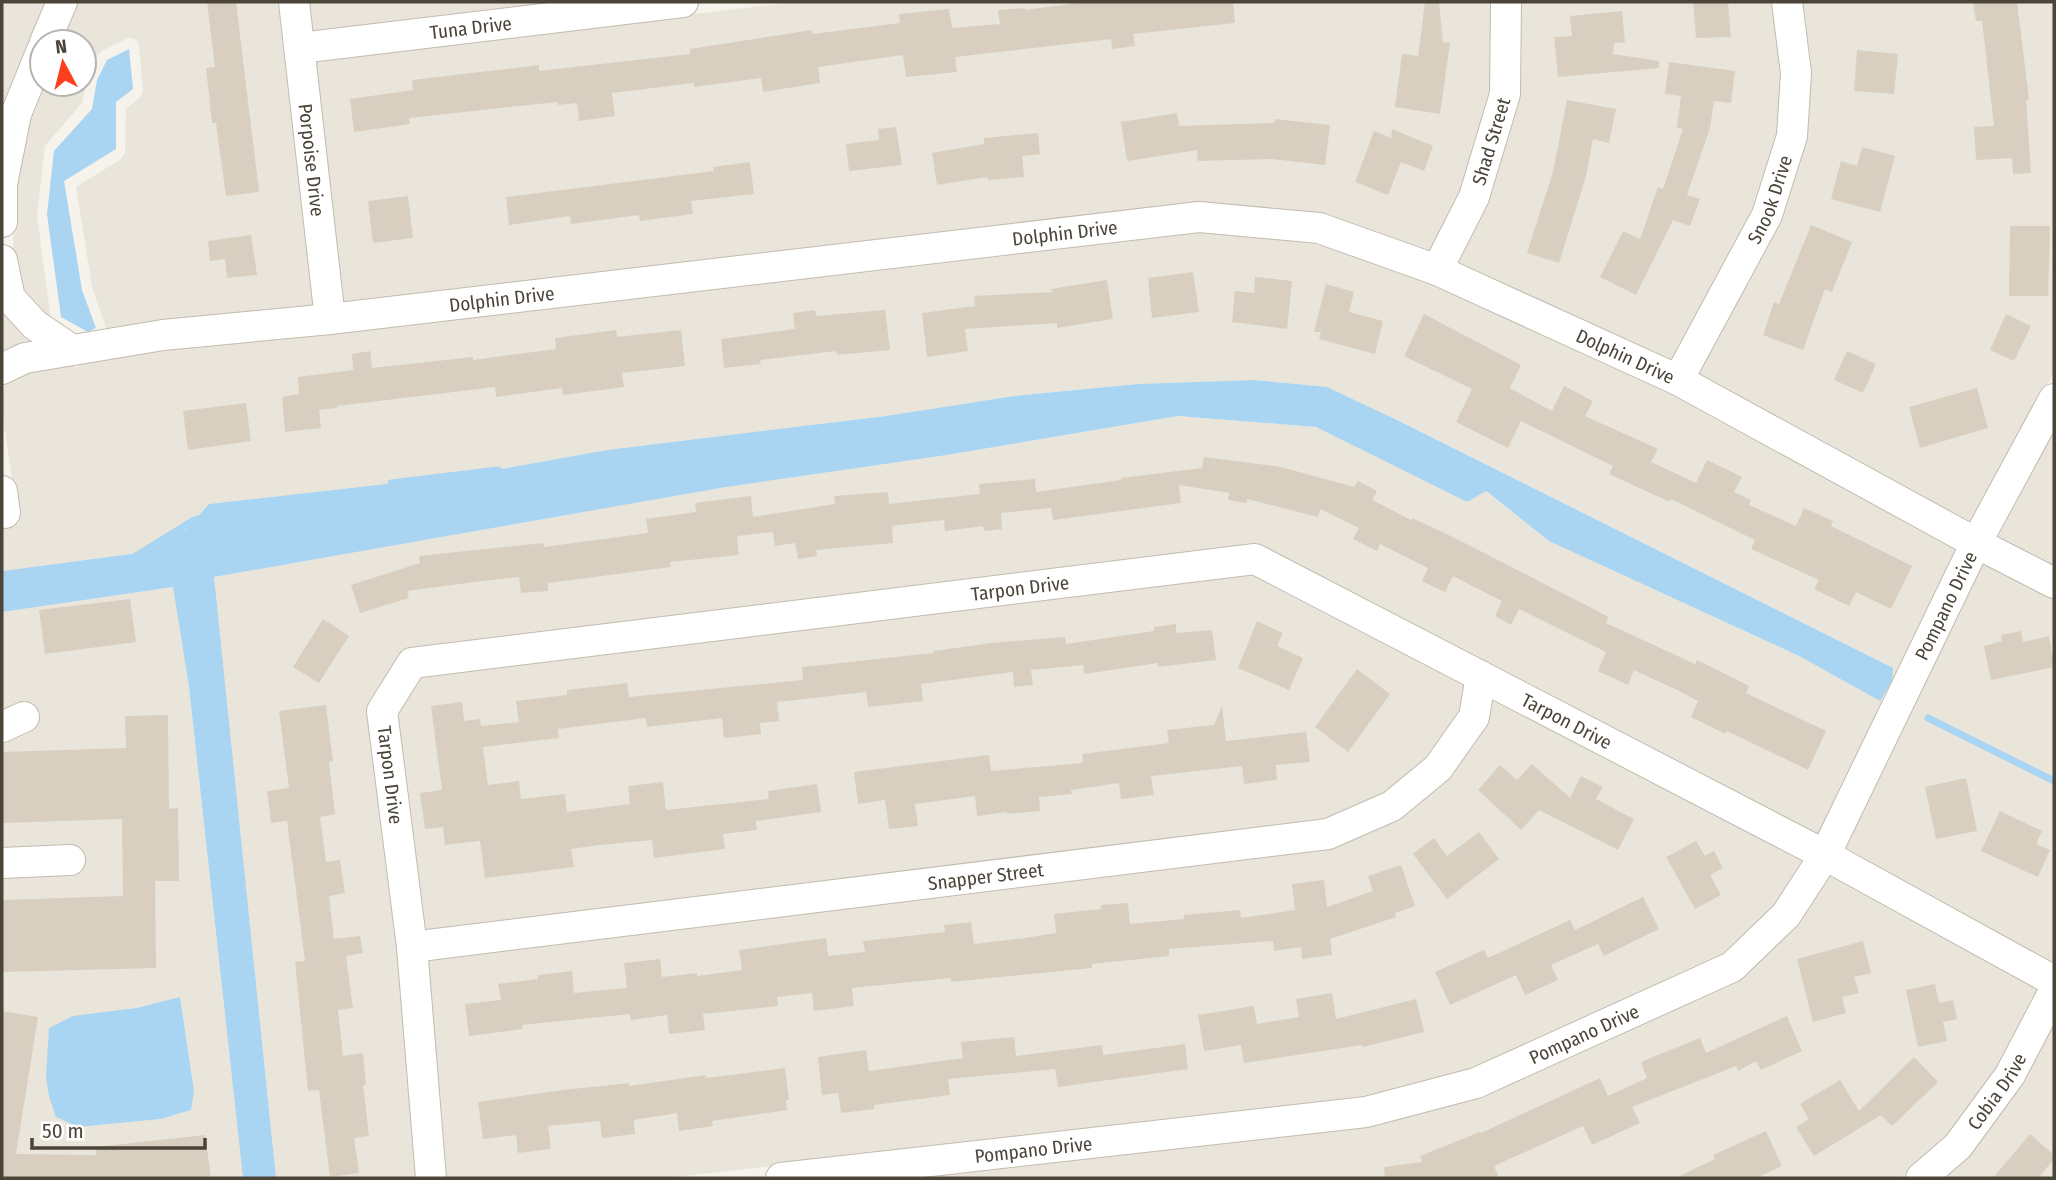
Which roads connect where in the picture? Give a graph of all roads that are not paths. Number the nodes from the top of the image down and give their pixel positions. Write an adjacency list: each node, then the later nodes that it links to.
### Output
1 (62, 2): 6 (street)
2 (294, 2): 7 (street, Porpoise Drive)
3 (683, 2): 7 (street, Tuna Drive)
4 (1506, 2): 11 (street, Shad Street)
5 (1787, 2): 15 (street, Snook Drive)
6 (51, 28)
7 (300, 48): 12 (street, Porpoise Drive)
8 (28, 84): 9 (street)
9 (2, 222)
10 (2, 260): 13 (street)
11 (1437, 270): 12 (street, Dolphin Drive); 15 (street, Dolphin Drive)
12 (330, 319): 13 (street, Dolphin Drive)
13 (72, 350): 14 (street, Dolphin Drive)
14 (2, 369)
15 (1678, 380): 17 (street, Dolphin Drive)
16 (2054, 400): 17 (street, Pompano Drive)
17 (1976, 543): 18 (street, Dolphin Drive); 20 (street, Pompano Drive)
18 (2054, 583)
19 (1481, 676): 20 (street, Tarpon Drive); 23 (street, Snapper Street); 23 (street, Tarpon Drive)
20 (1825, 855): 24 (street, Tarpon Drive); 27 (street, Pompano Drive)
21 (70, 860): 22 (street)
22 (2, 863)
23 (412, 947): 26 (street, Tarpon Drive)
24 (2054, 982)
25 (2054, 991): 28 (street, Cobia Drive)
26 (431, 1178)
27 (781, 1178)
28 (1921, 1178)

